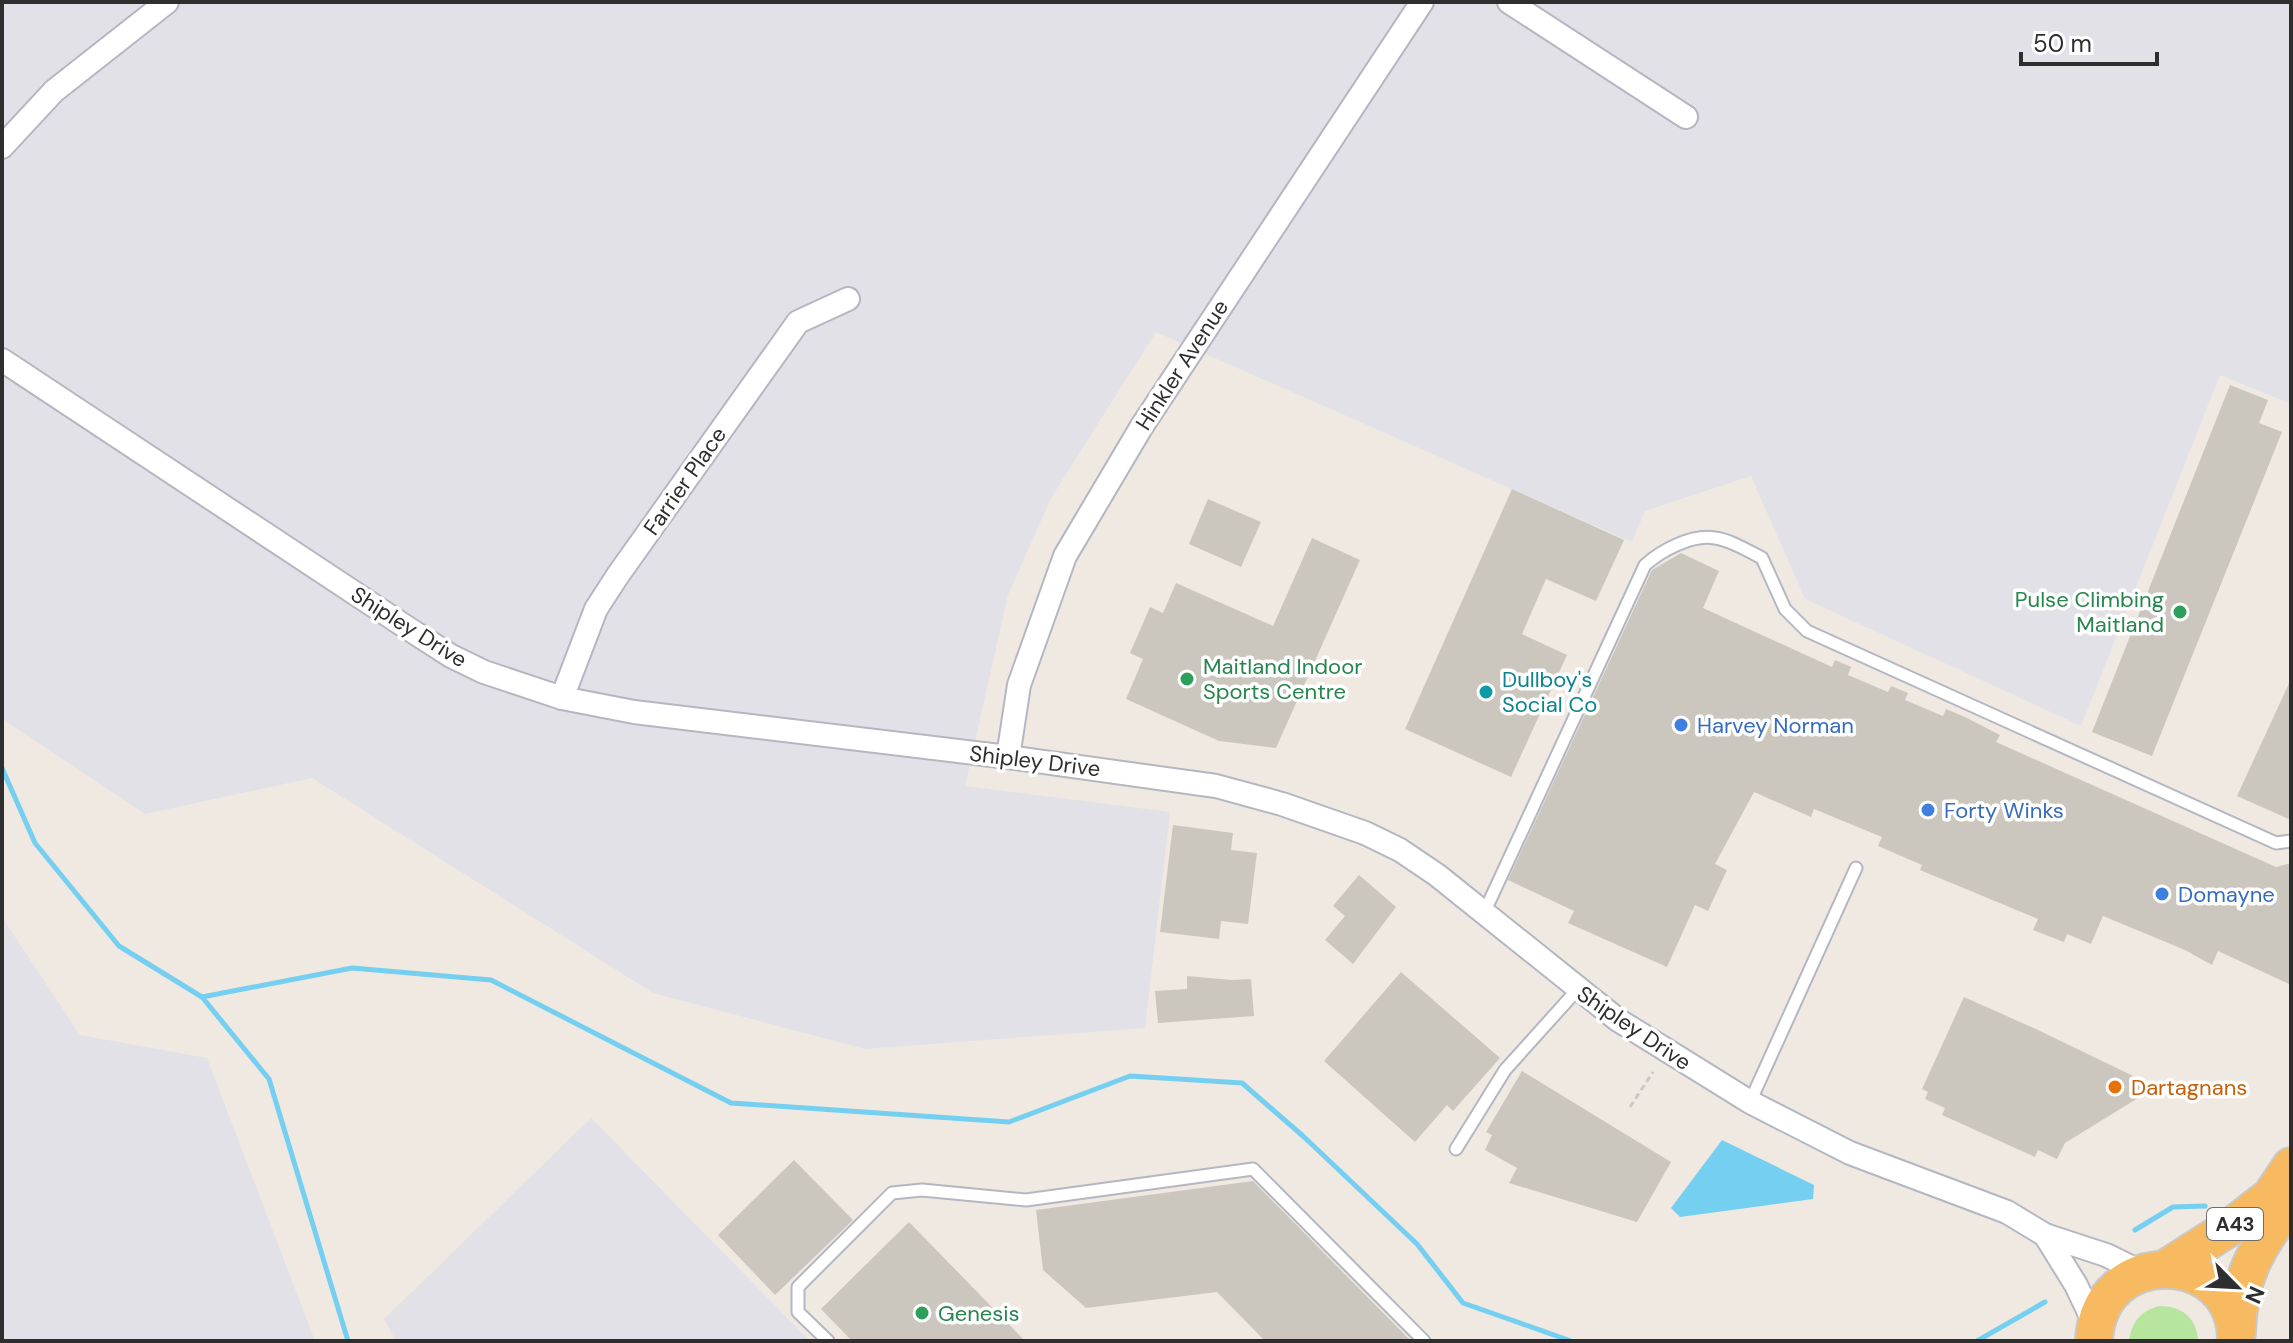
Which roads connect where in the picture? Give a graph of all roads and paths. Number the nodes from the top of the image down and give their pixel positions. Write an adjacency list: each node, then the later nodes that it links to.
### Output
1 (167, 2): 5 (street)
2 (1422, 2): 9 (street, Hinkler Avenue)
3 (1509, 2): 4 (street)
4 (1686, 117)
5 (2, 147)
6 (848, 299): 8 (street, Farrier Place)
7 (2, 360): 8 (street, Shipley Drive)
8 (562, 698): 9 (street, Shipley Drive)
9 (1008, 757): 12 (street, Shipley Drive)
10 (2291, 841): 12 (lane)
11 (1856, 868): 15 (lane)
12 (1484, 913): 13 (street, Shipley Drive)
13 (1577, 990): 15 (street, Shipley Drive); 17 (lane)
14 (1653, 1072): 16 (path)
15 (1750, 1102): 20 (street, Shipley Drive)
16 (1630, 1107)
17 (1456, 1149)
18 (2291, 1166): 21 (highway, A43)
19 (2291, 1200): 23 (highway, A43)
20 (2045, 1235): 21 (street, Shipley Drive); 22 (street, Shipley Drive)
21 (2154, 1270): 22 (highway, A43); 23 (highway, A43)
22 (2094, 1333)
23 (2236, 1339)
24 (828, 1341): 25 (lane)
25 (1424, 1341)

